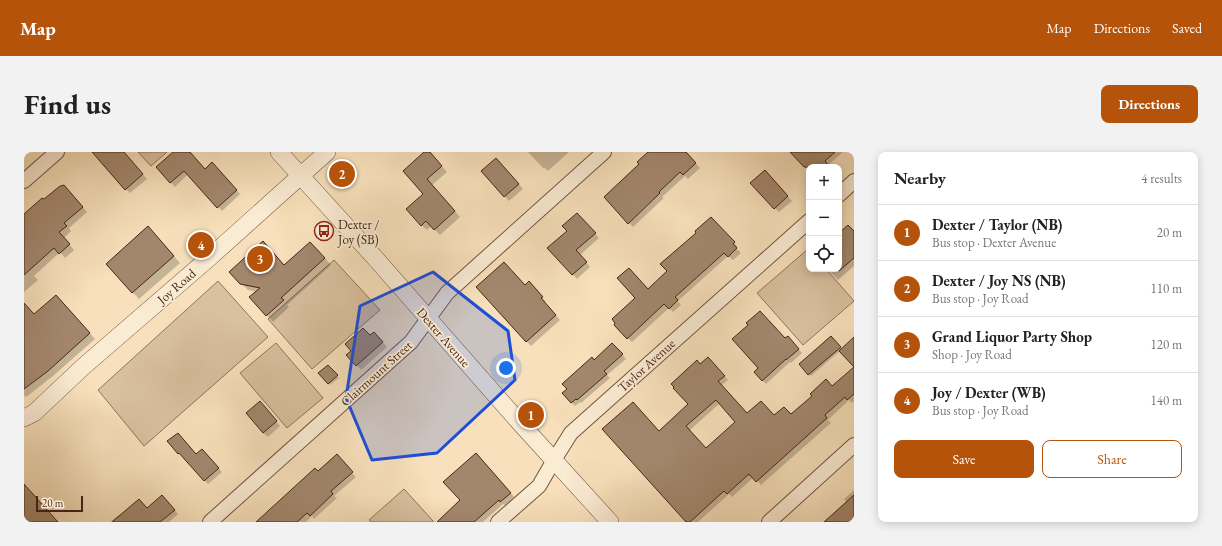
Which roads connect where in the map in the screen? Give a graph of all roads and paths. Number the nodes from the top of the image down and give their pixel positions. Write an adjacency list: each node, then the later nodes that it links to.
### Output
1 (57, 152): 6 (street)
2 (279, 152): 5 (street, Dexter Avenue)
3 (327, 152): 5 (street, Joy Road)
4 (604, 152): 10 (street, Clairmount Street)
5 (300, 176): 10 (street, Dexter Avenue); 11 (street, Joy Road)
6 (24, 181)
7 (854, 181): 8 (street)
8 (842, 192)
9 (806, 224): 13 (street, Taylor Avenue)
10 (427, 319): 13 (street, Dexter Avenue); 14 (street, Clairmount Street)
11 (24, 418)
12 (854, 445): 17 (street)
13 (554, 460): 15 (street, Taylor Avenue); 16 (street, Dexter Avenue)
14 (210, 522)
15 (498, 522)
16 (610, 522)
17 (769, 522)

